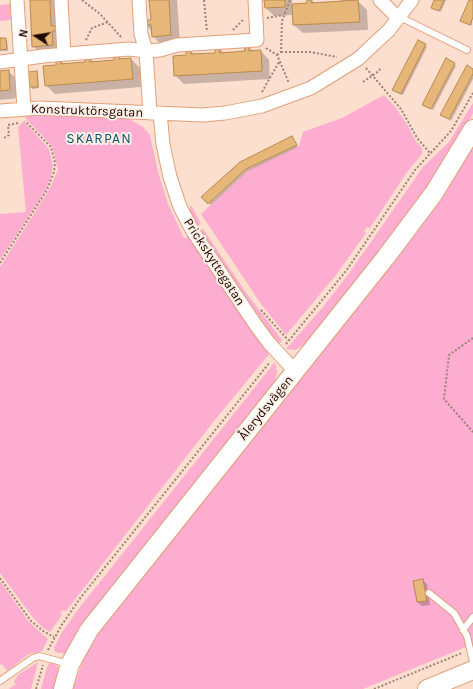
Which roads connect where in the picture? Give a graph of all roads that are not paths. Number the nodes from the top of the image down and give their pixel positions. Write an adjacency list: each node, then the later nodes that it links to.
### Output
1 (17, 0): 11 (street, Konstruktörsgatan)
2 (61, 0): 10 (street)
3 (139, 0): 9 (street, Konstruktörsgatan)
4 (380, 0): 7 (street)
5 (412, 0): 7 (street, Konstruktörsgatan)
6 (256, 10): 9 (street)
7 (400, 17): 8 (lane); 15 (street, Konstruktörsgatan)
8 (467, 50)
9 (146, 51): 10 (street); 15 (street, Konstruktörsgatan)
10 (64, 54): 11 (street)
11 (22, 60): 12 (street); 13 (street, Konstruktörsgatan)
12 (0, 62)
13 (24, 109): 14 (street, Konstruktörsgatan); 15 (street, Konstruktörsgatan)
14 (0, 112)
15 (155, 113): 17 (street, Prickskyttegatan)
16 (473, 129): 17 (main road, Ålerydsvägen)
17 (295, 372): 22 (main road, Ålerydsvägen)
18 (429, 593): 20 (lane)
19 (473, 617): 20 (lane)
20 (463, 630): 21 (lane)
21 (473, 662)
22 (70, 664): 25 (lane); 26 (main road, Ålerydsvägen)
23 (473, 670): 27 (main road)
24 (473, 678): 28 (main road)
25 (0, 681)
26 (64, 689)
27 (427, 689)
28 (454, 689)

